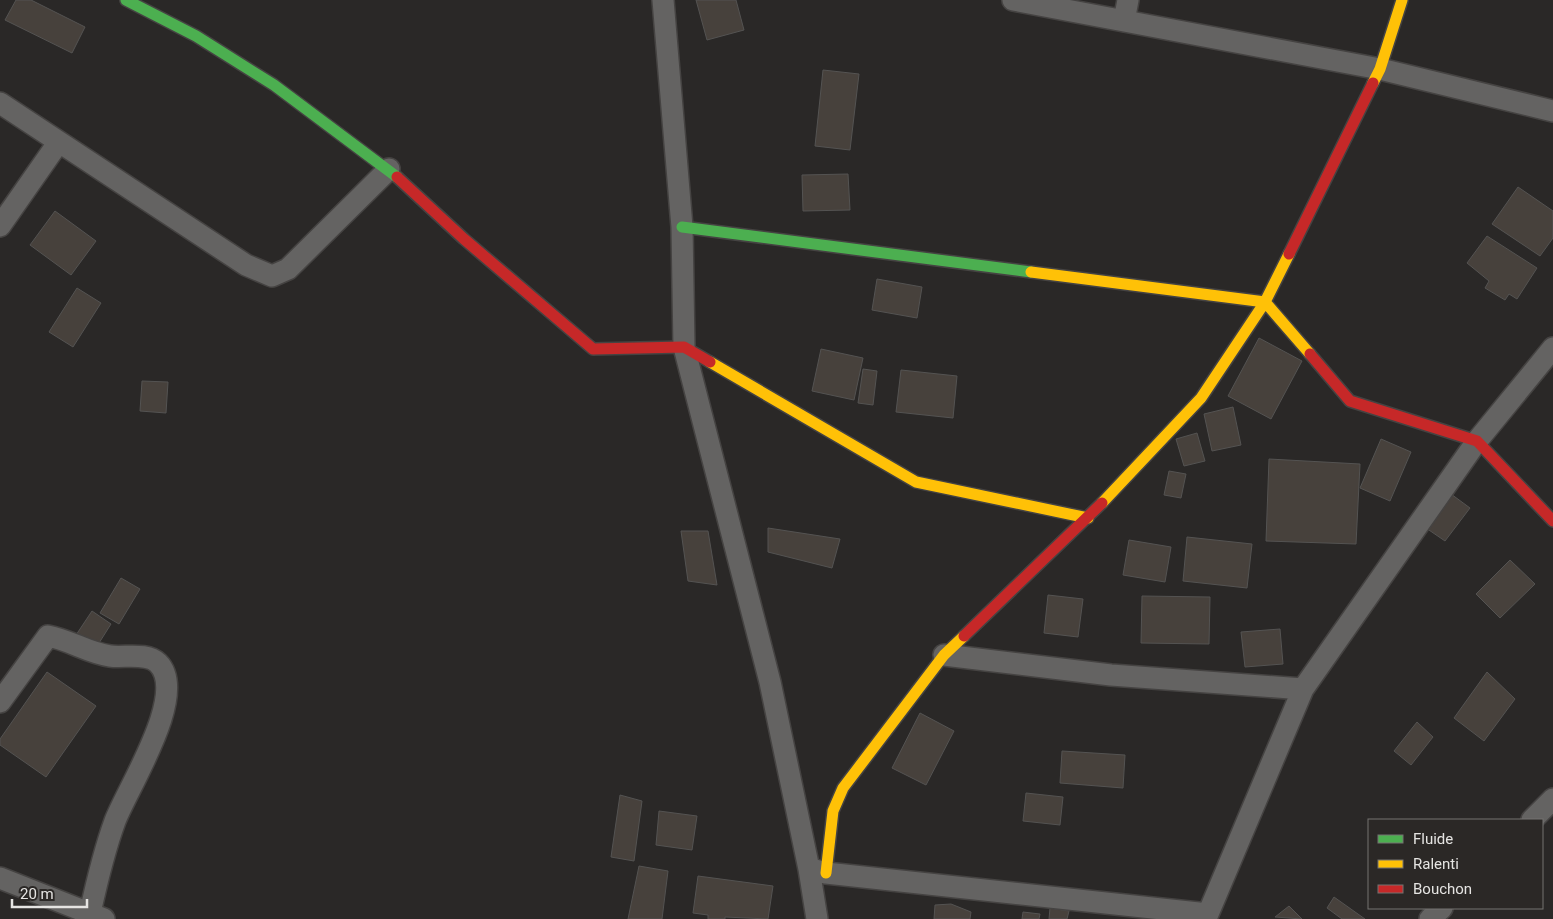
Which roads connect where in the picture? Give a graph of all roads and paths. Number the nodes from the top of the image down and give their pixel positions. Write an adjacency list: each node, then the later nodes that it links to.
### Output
1 (126, 0): 11 (street)
2 (663, 0): 13 (street)
3 (1013, 0): 6 (street)
4 (1128, 0): 6 (street)
5 (1402, 0): 7 (street)
6 (1124, 21): 7 (street)
7 (1380, 69): 9 (street); 14 (street)
8 (0, 103): 10 (street)
9 (1553, 111)
10 (58, 143): 11 (street); 12 (street)
11 (389, 169): 15 (street)
12 (0, 226)
13 (682, 227): 14 (street); 15 (street)
14 (1265, 302): 17 (street); 18 (street)
15 (684, 347): 18 (street); 23 (street)
16 (1553, 348): 17 (street)
17 (1477, 441): 19 (street); 21 (street)
18 (1088, 518): 20 (street)
19 (1553, 521)
20 (944, 656): 21 (street); 23 (street)
21 (1303, 689): 27 (street)
22 (0, 702): 26 (street)
23 (818, 871): 27 (street); 28 (street)
24 (0, 878): 26 (street)
25 (1441, 909): 29 (street)
26 (97, 916)
27 (1204, 917)
28 (817, 919)
29 (1430, 919)

